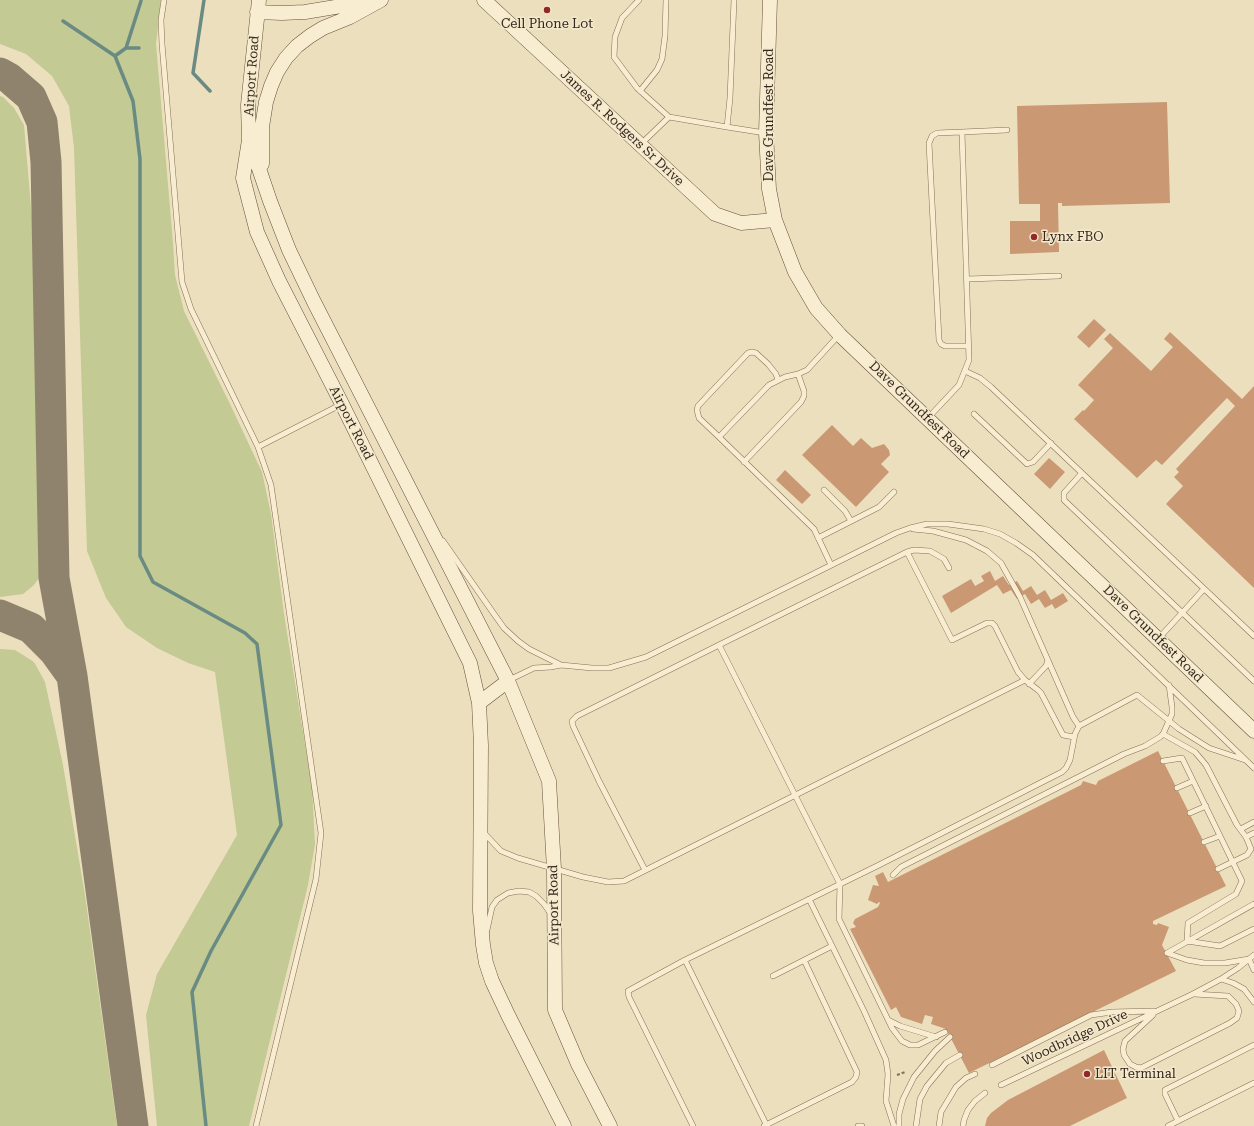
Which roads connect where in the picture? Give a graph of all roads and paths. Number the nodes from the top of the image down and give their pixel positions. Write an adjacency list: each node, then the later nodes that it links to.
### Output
1 (164, 0): 32 (lane)
2 (364, 0): 9 (main road)
3 (381, 0): 18 (main road)
4 (484, 0): 17 (main road, James R. Rodgers Sr Drive)
5 (639, 0): 10 (lane)
6 (666, 0): 10 (lane)
7 (734, 0): 12 (lane)
8 (770, 0): 15 (main road, Dave Grundfest Road)
9 (258, 6): 16 (main road, Airport Road)
10 (640, 91): 11 (lane)
11 (669, 117): 12 (lane); 17 (lane)
12 (727, 128): 15 (lane)
13 (1007, 130): 14 (lane)
14 (962, 132): 21 (lane); 23 (lane)
15 (766, 133): 19 (main road, Dave Grundfest Road)
16 (249, 139): 18 (main road, Airport Road); 27 (main road, Airport Road)
17 (640, 145): 19 (main road, James R. Rodgers Sr Drive)
18 (262, 176): 37 (main road, Airport Road)
19 (775, 220): 22 (main road, Dave Grundfest Road)
20 (1059, 276): 21 (lane)
21 (967, 280): 23 (lane)
22 (840, 335): 25 (lane); 29 (main road, Dave Grundfest Road)
23 (969, 346): 24 (lane)
24 (965, 371): 29 (lane); 31 (lane)
25 (798, 374): 26 (lane); 33 (lane)
26 (778, 380): 30 (lane); 30 (lane)
27 (342, 404): 32 (lane); 55 (main road, Airport Road)
28 (974, 414): 31 (lane)
29 (928, 419): 47 (main road, Dave Grundfest Road)
30 (719, 437): 33 (lane)
31 (1051, 443): 34 (lane)
32 (258, 447): 113 (lane)
33 (744, 462): 40 (lane)
34 (1082, 473): 44 (lane); 45 (lane)
35 (824, 490): 38 (lane)
36 (894, 492): 38 (lane)
37 (413, 496): 50 (lane); 51 (main road, Airport Road)
38 (851, 521): 40 (lane)
39 (910, 528): 42 (lane); 49 (lane); 54 (lane)
40 (818, 538): 42 (lane)
41 (907, 552): 43 (lane); 48 (lane); 53 (lane)
42 (831, 565): 50 (lane)
43 (949, 568)
44 (1204, 589): 45 (lane); 46 (lane)
45 (1182, 612): 47 (lane); 52 (lane)
46 (1254, 636)
47 (1158, 638): 58 (main road, Dave Grundfest Road)
48 (719, 645): 66 (lane); 79 (lane)
49 (1048, 660): 53 (lane); 57 (lane)
50 (561, 665): 51 (lane)
51 (508, 681): 55 (main road); 77 (main road, Airport Road)
52 (1254, 681)
53 (1027, 682): 60 (lane); 66 (lane)
54 (1169, 685): 56 (lane); 61 (lane)
55 (479, 703): 70 (main road, Airport Road)
56 (1170, 722): 57 (lane); 59 (lane); 61 (lane)
57 (1079, 726): 60 (lane)
58 (1254, 731)
59 (1163, 734): 71 (lane); 80 (lane)
60 (1074, 737): 81 (lane)
61 (1246, 760): 63 (lane)
62 (1163, 761): 64 (lane)
63 (1254, 768)
64 (1193, 781): 65 (lane); 67 (lane)
65 (1177, 788)
66 (794, 796): 79 (lane); 81 (lane)
67 (1206, 806): 68 (lane); 73 (lane)
68 (1190, 813)
69 (1254, 822): 71 (lane)
70 (480, 827): 77 (lane); 87 (main road, Airport Road)
71 (1241, 829): 74 (lane)
72 (1254, 833): 74 (lane)
73 (1220, 836): 75 (lane); 76 (lane)
74 (1246, 837): 76 (lane)
75 (1204, 842)
76 (1233, 862): 78 (lane); 86 (lane)
77 (554, 869): 79 (lane); 84 (main road, Airport Road)
78 (1218, 869)
79 (645, 870)
80 (893, 875)
81 (840, 884): 82 (lane); 99 (lane)
82 (809, 899): 88 (lane); 91 (lane)
83 (1254, 904): 86 (lane)
84 (554, 920): 87 (lane); 115 (main road, Airport Road)
85 (1254, 929): 86 (lane)
86 (1187, 941): 90 (lane)
87 (483, 945): 114 (main road, Airport Road)
88 (832, 946): 92 (lane); 120 (lane)
89 (1254, 955): 90 (lane, Woodbridge Drive)
90 (1249, 959): 93 (lane); 95 (lane, Woodbridge Drive)
91 (685, 960): 116 (lane); 117 (lane)
92 (804, 960): 94 (lane); 117 (lane)
93 (1254, 970)
94 (773, 976)
95 (1222, 979): 96 (lane, Woodbridge Drive); 97 (lane)
96 (1193, 994): 98 (lane, Woodbridge Drive); 98 (lane, Woodbridge Drive)
97 (1254, 1002)
98 (1157, 1011): 105 (lane); 110 (lane, Woodbridge Drive)
99 (888, 1020): 101 (lane); 101 (lane)
100 (945, 1032): 101 (lane)
101 (936, 1037)
102 (950, 1037): 121 (lane)
103 (1254, 1045): 112 (lane)
104 (960, 1055): 122 (lane)
105 (992, 1065)
106 (905, 1072): 108 (path)
107 (975, 1074): 123 (lane)
108 (897, 1075)
109 (1254, 1083): 112 (lane)
110 (1001, 1085)
111 (985, 1093): 124 (lane)
112 (1178, 1121): 125 (lane)
113 (256, 1126)
114 (564, 1126)
115 (610, 1126)
116 (693, 1126)
117 (765, 1126)
118 (858, 1126): 119 (lane)
119 (862, 1126)
120 (894, 1126)
121 (899, 1126)
122 (916, 1126)
123 (939, 1126)
124 (963, 1126)
125 (1168, 1126)

